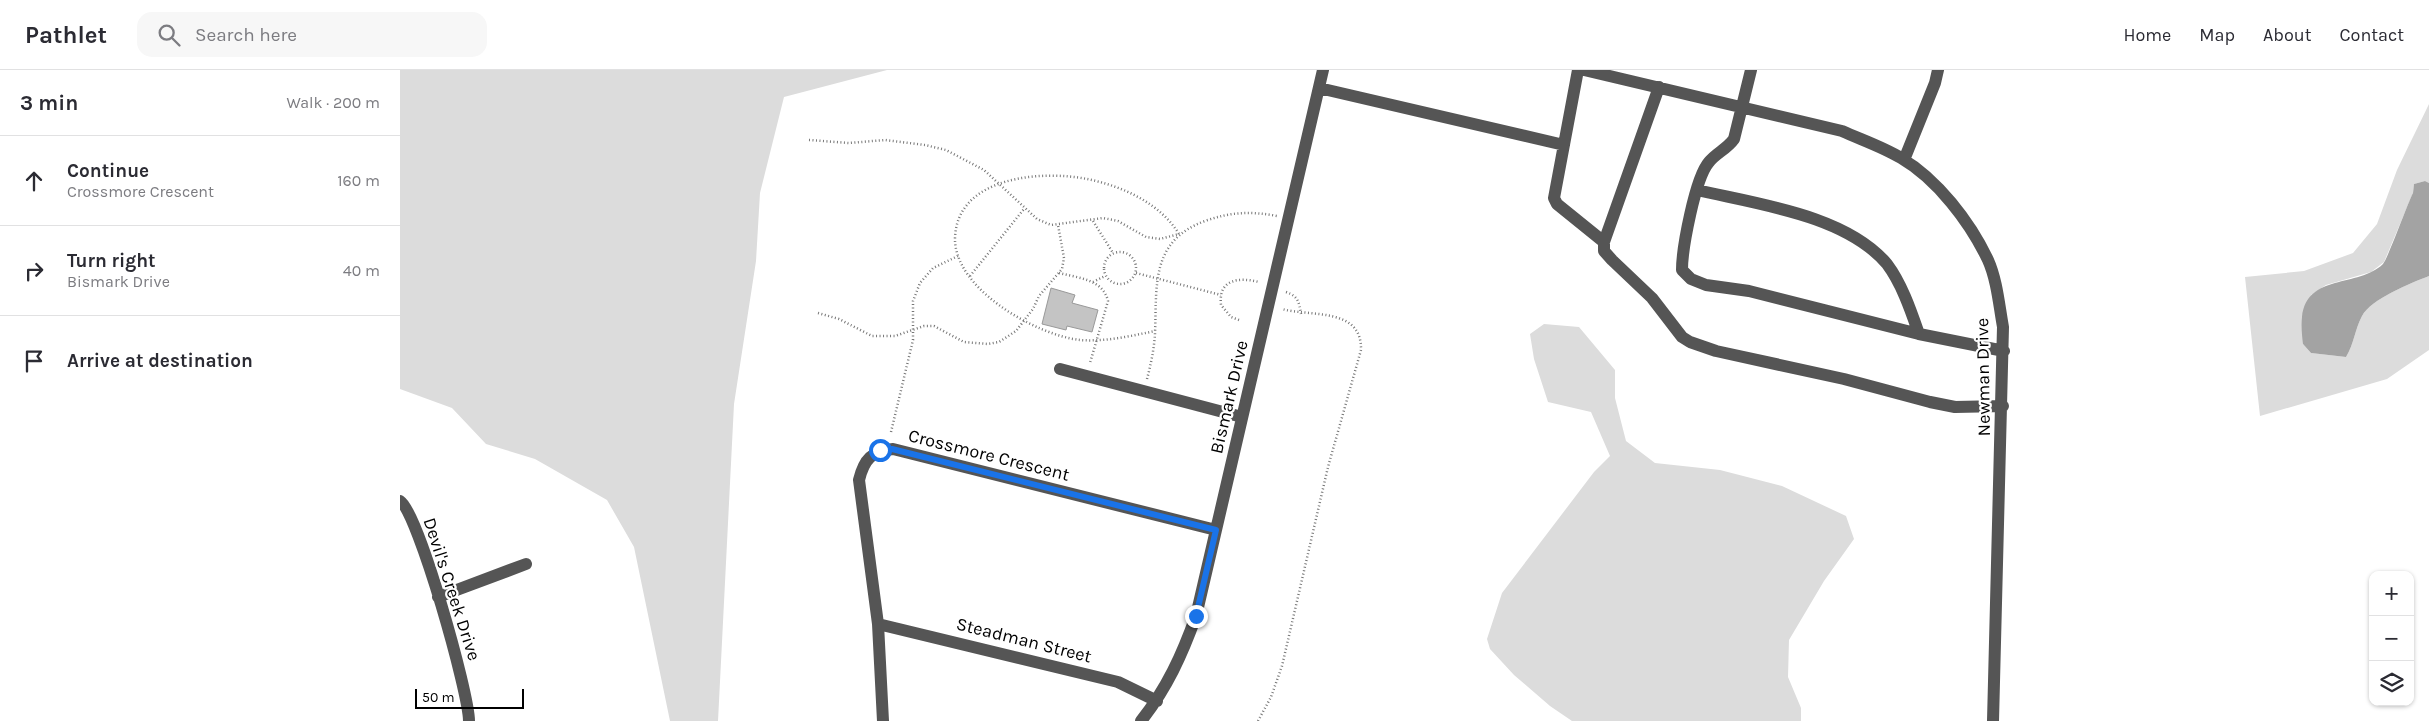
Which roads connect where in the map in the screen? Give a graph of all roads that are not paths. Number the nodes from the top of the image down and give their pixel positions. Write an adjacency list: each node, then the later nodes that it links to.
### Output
1 (1323, 70): 7 (street, Bismark Drive)
2 (1578, 70): 9 (street)
3 (1584, 70): 6 (street, Newman Drive)
4 (1751, 70): 8 (street)
5 (1938, 70): 10 (street)
6 (1659, 87): 8 (street, Newman Drive); 12 (street)
7 (1318, 88): 9 (street); 17 (street, Bismark Drive)
8 (1743, 107): 10 (street, Newman Drive); 11 (street)
9 (1564, 145): 12 (street)
10 (1904, 160): 14 (street, Newman Drive)
11 (1697, 190): 13 (street); 13 (street)
12 (1604, 242): 16 (street)
13 (1919, 334): 14 (street)
14 (2004, 351): 16 (street, Newman Drive)
15 (1060, 369): 17 (street)
16 (2003, 406): 27 (street, Newman Drive)
17 (1242, 417): 19 (street, Bismark Drive)
18 (400, 500): 21 (street, Devil's Creek Drive)
19 (1216, 530): 22 (street, Crossmore Crescent); 23 (street, Bismark Drive)
20 (526, 564): 21 (street)
21 (438, 597): 24 (street, Devil's Creek Drive)
22 (878, 624): 23 (street, Steadman Street); 25 (street, Crossmore Crescent)
23 (1157, 701): 26 (street, Bismark Drive)
24 (469, 721)
25 (883, 721)
26 (1141, 721)
27 (1993, 721)

